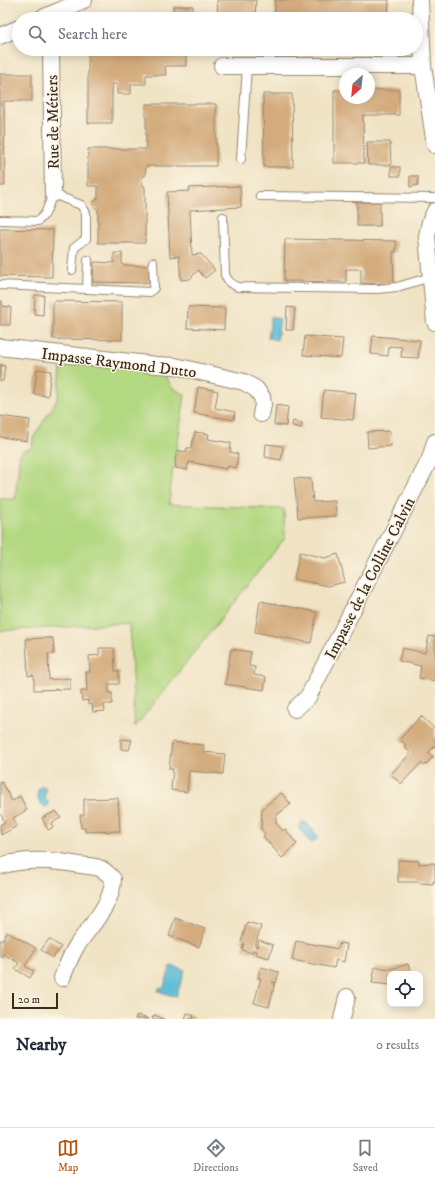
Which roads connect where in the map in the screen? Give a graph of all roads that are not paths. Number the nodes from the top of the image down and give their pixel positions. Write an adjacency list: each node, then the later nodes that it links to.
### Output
1 (84, 0): 3 (street)
2 (420, 0): 4 (street)
3 (59, 12)
4 (421, 12)
5 (12, 31): 6 (street)
6 (0, 36)
7 (51, 56): 14 (street, Rue de Métiers)
8 (423, 56): 11 (street)
9 (222, 66): 10 (street)
10 (247, 66): 11 (street); 13 (lane)
11 (423, 66): 12 (street)
12 (435, 145)
13 (241, 159)
14 (53, 194): 19 (lane); 22 (lane)
15 (260, 196): 16 (lane)
16 (435, 198)
17 (435, 211): 23 (street)
18 (223, 217): 23 (lane)
19 (0, 220)
20 (88, 260): 25 (lane)
21 (153, 262): 25 (lane)
22 (72, 270)
23 (431, 277): 26 (street)
24 (0, 285): 25 (lane)
25 (86, 289)
26 (435, 322)
27 (0, 347): 28 (street, Impasse Raymond Dutto)
28 (261, 414)
29 (435, 442): 30 (street, Impasse de la Colline Calvin)
30 (295, 709)
31 (0, 866): 32 (street)
32 (62, 978)
33 (347, 997): 34 (street)
34 (342, 1019)

